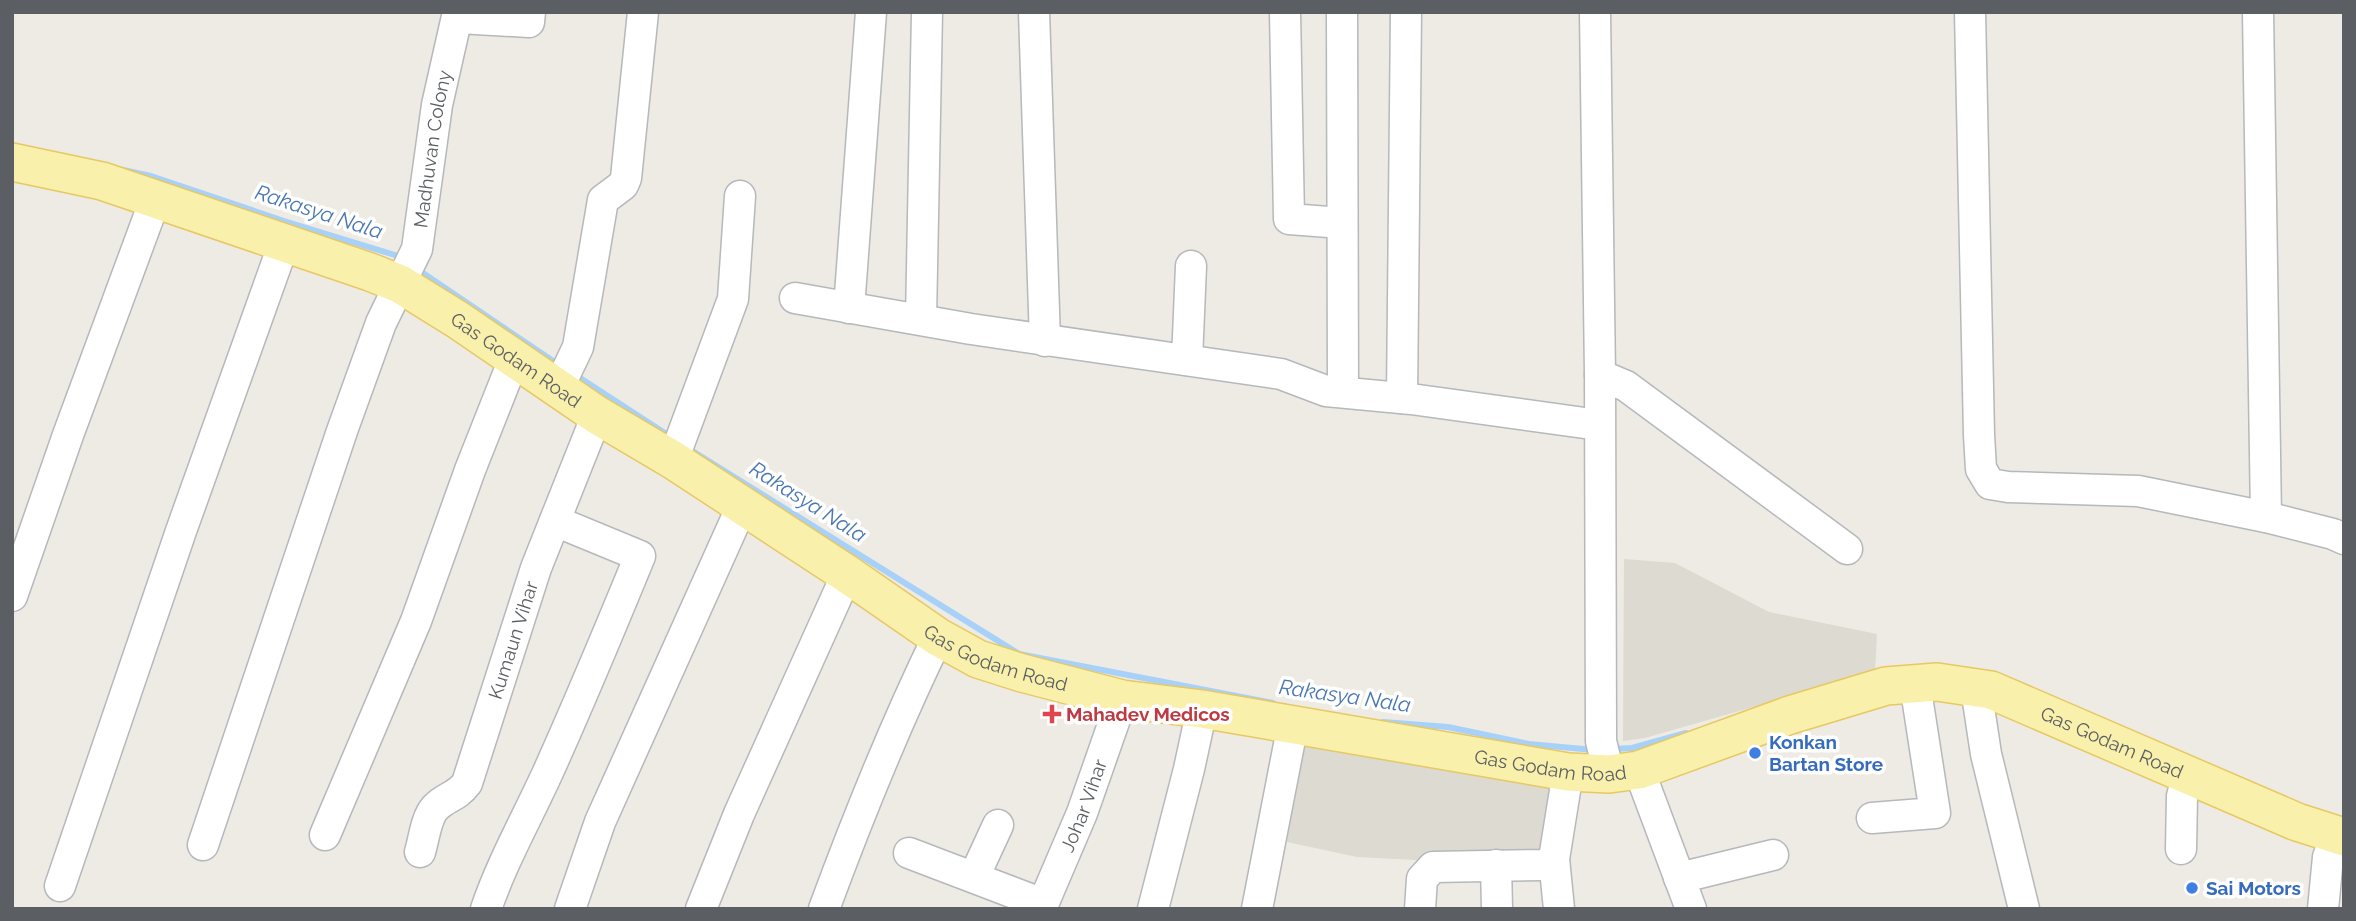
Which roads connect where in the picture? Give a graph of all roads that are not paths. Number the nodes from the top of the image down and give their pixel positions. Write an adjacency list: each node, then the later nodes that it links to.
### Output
1 (530, 12): 12 (street)
2 (643, 12): 26 (street)
3 (871, 12): 21 (street)
4 (928, 12): 22 (street)
5 (1034, 12): 23 (street)
6 (1285, 12): 16 (street)
7 (1342, 12): 16 (street)
8 (1406, 12): 29 (street)
9 (1595, 12): 27 (street)
10 (1970, 12): 34 (street)
11 (2258, 12): 34 (street)
12 (458, 15): 19 (street, Madhuvan Colony)
13 (12, 162): 15 (main road, Gas Godam Road)
14 (740, 196): 32 (street)
15 (155, 200): 17 (main road, Gas Godam Road); 39 (street)
16 (1342, 223): 28 (street)
17 (284, 243): 19 (main road, Gas Godam Road); 62 (street)
18 (1191, 266): 25 (street)
19 (408, 269): 24 (main road, Gas Godam Road); 53 (street, Madhuvan Colony)
20 (794, 298): 21 (street)
21 (849, 308): 22 (street)
22 (921, 320): 23 (street)
23 (1045, 341): 25 (street)
24 (514, 359): 26 (main road, Gas Godam Road); 51 (street)
25 (1187, 360): 28 (street)
26 (565, 374): 30 (main road, Gas Godam Road)
27 (1600, 375): 31 (street); 37 (street)
28 (1343, 391): 29 (street)
29 (1402, 398): 31 (street)
30 (597, 415): 32 (main road, Gas Godam Road); 35 (street, Kumaun Vihar)
31 (1599, 425): 46 (street)
32 (678, 448): 33 (main road, Gas Godam Road)
33 (742, 506): 38 (main road, Gas Godam Road); 65 (street)
34 (2266, 517): 36 (street)
35 (555, 521): 55 (street, Kumaun Vihar); 64 (street)
36 (2344, 539)
37 (1847, 549)
38 (847, 574): 40 (main road, Gas Godam Road); 66 (street)
39 (12, 596)
40 (938, 637): 43 (main road, Gas Godam Road); 67 (street)
41 (1915, 684): 42 (main road, Gas Godam Road); 46 (main road, Gas Godam Road); 49 (street)
42 (1976, 688): 48 (main road, Gas Godam Road); 74 (street)
43 (1122, 699): 44 (main road, Gas Godam Road); 63 (street, Johar Vihar)
44 (1202, 709): 45 (main road, Gas Godam Road); 68 (street)
45 (1293, 724): 47 (main road, Gas Godam Road); 69 (street)
46 (1613, 760): 47 (main road, Gas Godam Road); 61 (street)
47 (1567, 772): 58 (street)
48 (2188, 775): 52 (main road, Gas Godam Road); 54 (street)
49 (1872, 818)
50 (998, 825): 60 (street)
51 (325, 835)
52 (2340, 836): 75 (street)
53 (203, 845)
54 (2181, 849)
55 (420, 852)
56 (909, 853): 60 (street)
57 (1773, 855): 61 (street)
58 (1554, 859): 59 (street); 72 (street)
59 (1496, 865): 70 (street); 71 (street)
60 (974, 877): 63 (street)
61 (1679, 878): 73 (street)
62 (60, 886)
63 (1042, 906)
64 (486, 909)
65 (570, 909)
66 (701, 909)
67 (824, 909)
68 (1153, 909)
69 (1257, 909)
70 (1420, 909)
71 (1497, 909)
72 (1559, 909)
73 (1691, 909)
74 (2024, 909)
75 (2322, 909)

